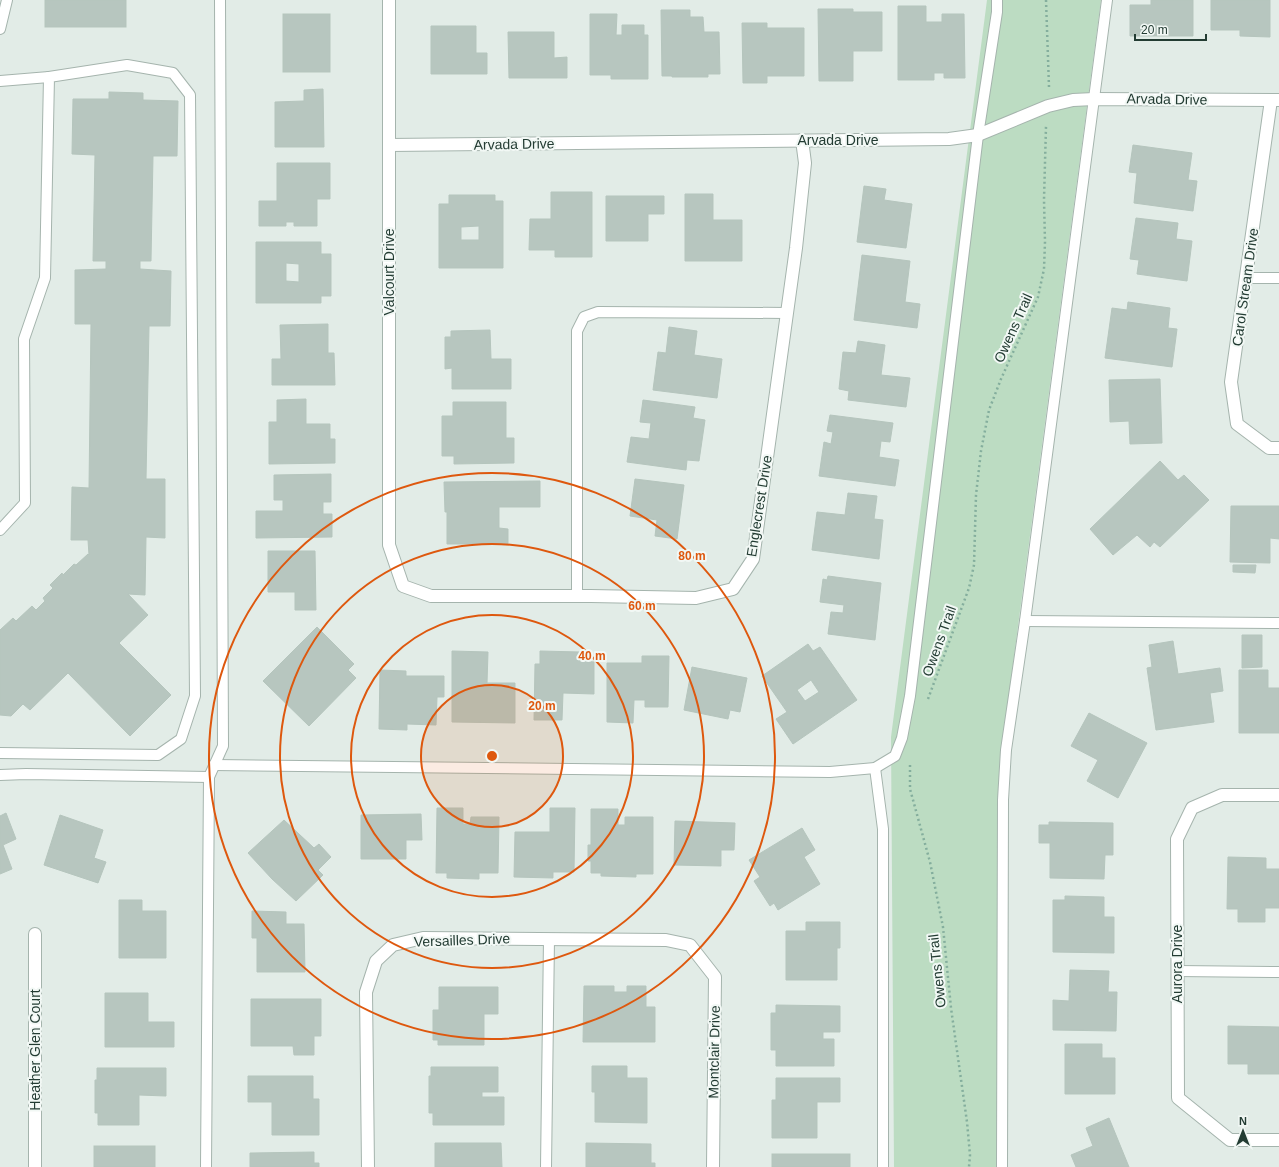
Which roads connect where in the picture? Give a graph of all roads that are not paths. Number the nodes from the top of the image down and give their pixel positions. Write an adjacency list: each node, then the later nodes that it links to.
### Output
1 (7, 0): 6 (lane)
2 (220, 0): 24 (lane)
3 (389, 0): 13 (street, Valcourt Drive)
4 (997, 0): 11 (lane)
5 (1107, 0): 9 (lane)
6 (0, 29)
7 (49, 77): 8 (lane); 18 (lane); 23 (lane)
8 (0, 81)
9 (1094, 99): 10 (street, Arvada Drive); 11 (street, Arvada Drive); 21 (lane)
10 (1275, 100): 14 (street, Carol Stream Drive)
11 (978, 135): 12 (street, Arvada Drive); 25 (lane)
12 (802, 140): 13 (street, Arvada Drive); 16 (street, Englecrest Drive)
13 (389, 145): 19 (street, Valcourt Drive)
14 (1246, 278): 15 (lane); 17 (street, Carol Stream Drive)
15 (1279, 278)
16 (787, 313): 20 (street, Englecrest Drive); 20 (lane)
17 (1279, 448)
18 (0, 530)
19 (389, 545): 20 (street, Englecrest Drive)
20 (577, 596)
21 (1026, 621): 22 (lane); 41 (lane)
22 (1279, 623)
23 (0, 753)
24 (214, 765): 25 (lane); 27 (lane)
25 (874, 768): 40 (lane)
26 (0, 775): 27 (lane)
27 (209, 777): 36 (lane)
28 (1279, 795): 32 (street, Aurora Drive)
29 (35, 934): 35 (street, Heather Glen Court)
30 (549, 939): 31 (street, Versailles Drive); 37 (street, Versailles Drive); 38 (lane)
31 (690, 945): 39 (street, Montclair Drive)
32 (1177, 971): 33 (lane); 34 (street, Aurora Drive)
33 (1279, 972)
34 (1279, 1140)
35 (35, 1167)
36 (206, 1167)
37 (368, 1167)
38 (546, 1167)
39 (713, 1167)
40 (884, 1167)
41 (1002, 1167)

